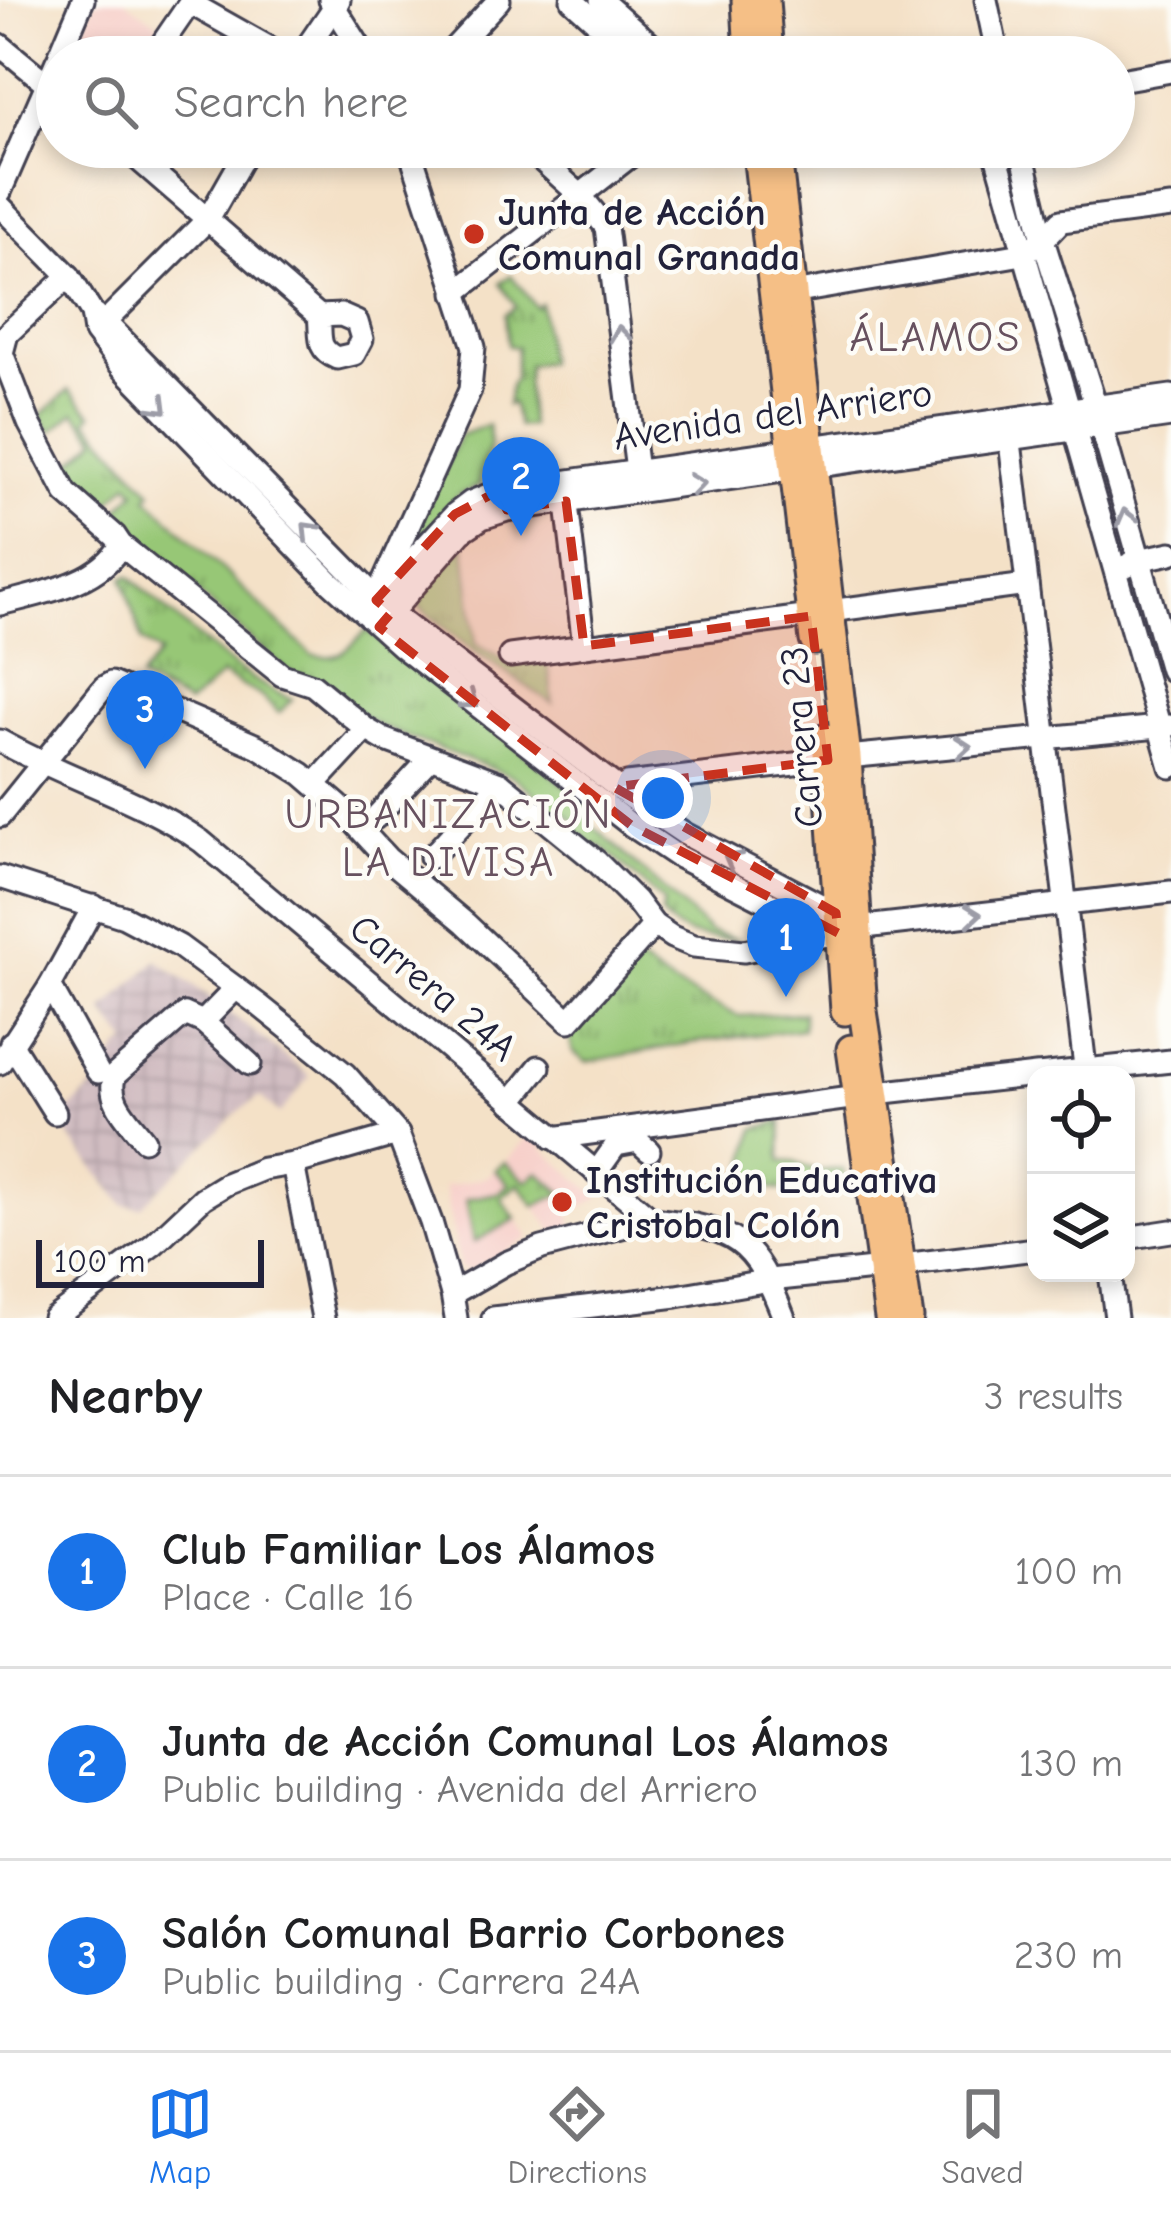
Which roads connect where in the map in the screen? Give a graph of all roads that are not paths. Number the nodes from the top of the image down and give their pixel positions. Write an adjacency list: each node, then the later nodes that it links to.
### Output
1 (82, 0): 10 (street)
2 (499, 0): 15 (street)
3 (572, 0): 16 (street)
4 (601, 0): 17 (street)
5 (746, 0): 18 (main road)
6 (765, 0): 19 (main road)
7 (986, 0): 20 (street)
8 (191, 2): 11 (street); 12 (street)
9 (335, 2): 13 (street); 14 (street)
10 (67, 36)
11 (168, 36)
12 (250, 36)
13 (313, 36)
14 (354, 36)
15 (466, 36)
16 (612, 36)
17 (641, 36)
18 (748, 36)
19 (768, 36)
20 (994, 36)
21 (0, 45): 23 (street)
22 (1171, 71): 24 (street)
23 (36, 75)
24 (1135, 77)
25 (36, 120): 35 (street)
26 (148, 168): 39 (street)
27 (237, 168): 39 (street)
28 (416, 168): 43 (street)
29 (550, 168): 36 (street)
30 (616, 168): 36 (street)
31 (763, 168): 52 (main road, Carrera 23)
32 (764, 168): 44 (main road, Carrera 23)
33 (1000, 168): 41 (street)
34 (1026, 168): 40 (street)
35 (0, 192)
36 (581, 196): 43 (street); 53 (street, one-way to 36)
37 (0, 206): 42 (street)
38 (1171, 207): 40 (street)
39 (208, 219): 45 (street); 46 (street)
40 (1043, 240): 41 (street); 48 (street)
41 (1023, 254): 44 (street); 50 (street)
42 (69, 276): 46 (street); 55 (street)
43 (455, 293): 61 (street)
44 (792, 293): 52 (main road, Carrera 23)
45 (324, 320)
46 (97, 322): 61 (street)
47 (1171, 396): 48 (street, Avenida del Arriero)
48 (1098, 416): 49 (street, Avenida del Arriero); 50 (street, Avenida del Arriero); 57 (street, one-way to 48)
49 (1171, 416)
50 (1071, 420): 51 (street, Avenida del Arriero); 58 (street)
51 (1008, 429): 52 (street, Avenida del Arriero); 59 (street)
52 (802, 458): 53 (street, Avenida del Arriero); 62 (main road, Carrera 23)
53 (638, 481): 54 (street, Avenida del Arriero)
54 (565, 491): 61 (street, Avenida del Arriero); 63 (street)
55 (121, 545): 60 (street); 67 (street)
56 (1171, 553): 57 (street)
57 (1138, 560): 58 (street); 65 (street)
58 (1116, 571): 66 (street)
59 (1027, 585): 62 (street); 68 (street)
60 (0, 604)
61 (378, 614): 76 (street); 85 (street, one-way to 85)
62 (820, 614): 63 (street); 71 (main road, Carrera 23)
63 (584, 646): 64 (street)
64 (510, 656)
65 (1171, 670)
66 (1165, 726): 68 (street); 73 (street)
67 (366, 729): 70 (street); 75 (street)
68 (1046, 740): 71 (street, one-way to 68); 82 (street)
69 (0, 741): 72 (street, Carrera 24A)
70 (431, 758): 74 (street); 78 (street)
71 (838, 759): 76 (street); 85 (main road, Carrera 23)
72 (42, 764): 75 (street); 77 (street); 98 (street, Carrera 24A)
73 (1171, 767)
74 (500, 783): 79 (street); 84 (street)
75 (316, 784): 84 (street)
76 (619, 789): 85 (street, one-way to 76)
77 (0, 816)
78 (375, 818)
79 (431, 857)
80 (0, 877): 83 (street)
81 (1171, 892): 82 (street)
82 (1066, 904): 85 (street, one-way to 82); 92 (street)
83 (94, 906): 86 (street); 87 (street)
84 (654, 925): 85 (street)
85 (843, 925): 97 (main road, Carrera 23)
86 (50, 986): 89 (street); 95 (street)
87 (236, 988): 88 (street); 100 (street)
88 (203, 1022): 91 (street); 102 (street)
89 (5, 1053): 99 (street)
90 (1171, 1061): 93 (street)
91 (250, 1064)
92 (1085, 1066)
93 (1132, 1066)
94 (539, 1067): 98 (street)
95 (98, 1072)
96 (1027, 1076): 97 (street)
97 (867, 1095): 101 (street); 110 (main road, Carrera 23)
98 (511, 1102): 101 (street, Carrera 24A)
99 (55, 1113)
100 (398, 1134): 104 (street); 114 (street)
101 (553, 1138): 105 (street, Carrera 24A)
102 (144, 1140)
103 (649, 1151): 105 (street)
104 (293, 1164): 115 (street); 116 (street)
105 (596, 1173): 106 (street, Carrera 24A)
106 (652, 1219): 111 (street); 114 (street)
107 (1171, 1231): 108 (street)
108 (1135, 1237)
109 (1027, 1250): 110 (street)
110 (892, 1267): 111 (street); 119 (main road, Carrera 23); 120 (main road, Carrera 23)
111 (770, 1280): 113 (street); 118 (street)
112 (1112, 1282): 121 (street)
113 (678, 1307): 117 (street)
114 (455, 1314)
115 (54, 1318)
116 (323, 1318)
117 (493, 1318)
118 (784, 1318)
119 (889, 1318)
120 (909, 1318)
121 (1116, 1318)

